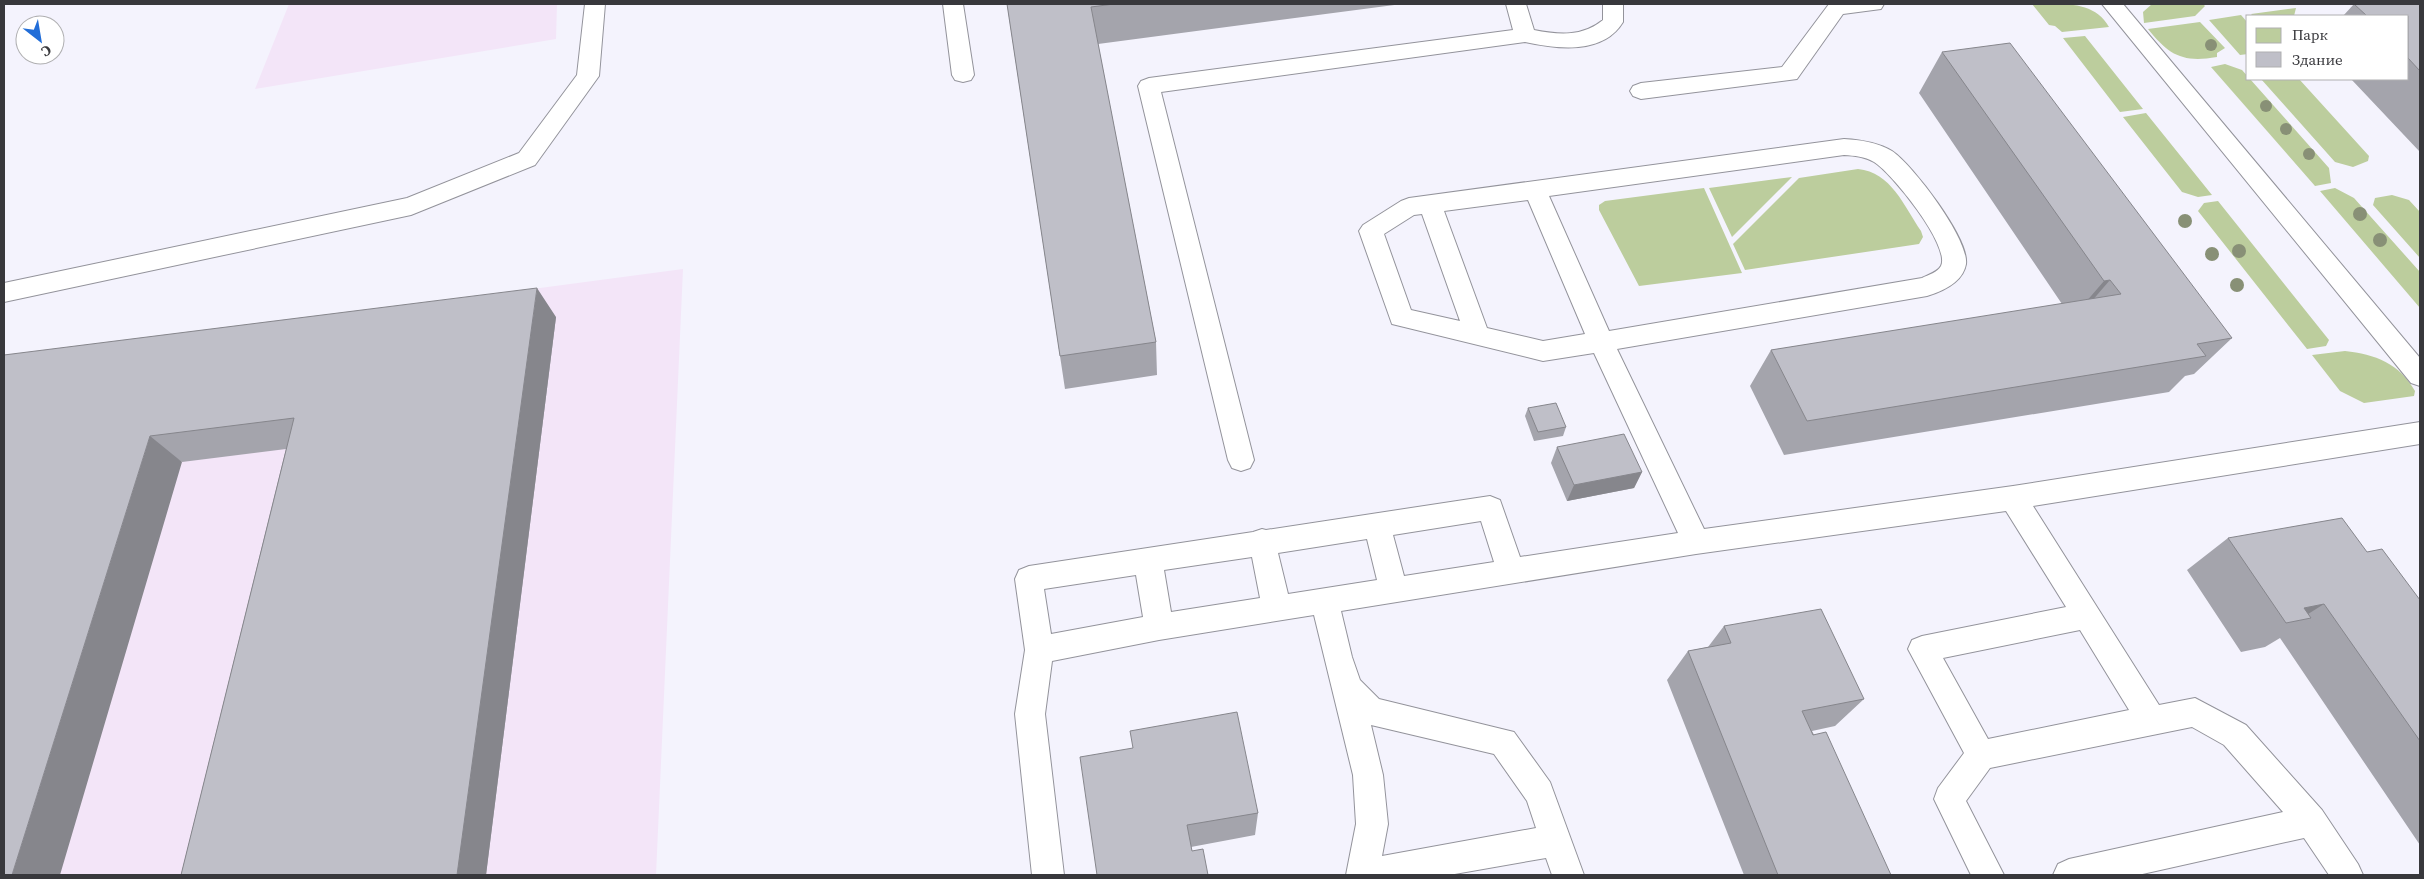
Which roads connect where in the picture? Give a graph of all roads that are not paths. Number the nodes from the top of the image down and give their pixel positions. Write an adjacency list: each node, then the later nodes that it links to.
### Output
1 (594, 4): 12 (lane)
2 (953, 4): 8 (lane)
3 (1516, 4): 7 (lane)
4 (1613, 4): 7 (lane)
5 (1874, 4): 9 (lane)
6 (2112, 4): 15 (lane)
7 (1524, 35): 17 (lane)
8 (963, 74)
9 (1641, 91)
10 (1536, 190): 11 (lane); 14 (lane); 14 (lane)
11 (1430, 204): 13 (lane); 13 (lane)
12 (4, 293)
13 (1478, 336): 14 (lane)
14 (1602, 342): 21 (lane)
15 (2420, 376)
16 (2420, 433): 18 (lane)
17 (1241, 460)
18 (2012, 498): 21 (lane); 27 (lane)
19 (1377, 524): 20 (lane); 23 (lane); 24 (lane)
20 (1262, 541): 22 (lane); 26 (lane)
21 (1696, 542): 23 (lane)
22 (1148, 560): 28 (lane); 29 (lane)
23 (1511, 572): 24 (lane)
24 (1394, 590): 25 (lane)
25 (1324, 602): 26 (lane); 30 (lane)
26 (1277, 609): 28 (lane)
27 (2085, 616): 31 (lane); 32 (lane)
28 (1159, 628): 29 (lane)
29 (1039, 650): 35 (lane)
30 (1348, 689): 34 (lane); 36 (lane)
31 (2152, 720): 32 (lane); 33 (lane)
32 (1981, 755): 38 (lane)
33 (2310, 820): 39 (lane); 40 (lane)
34 (1557, 840): 36 (lane); 37 (lane)
35 (1048, 875)
36 (1362, 875)
37 (1568, 875)
38 (1988, 875)
39 (2069, 875)
40 (2347, 875)

